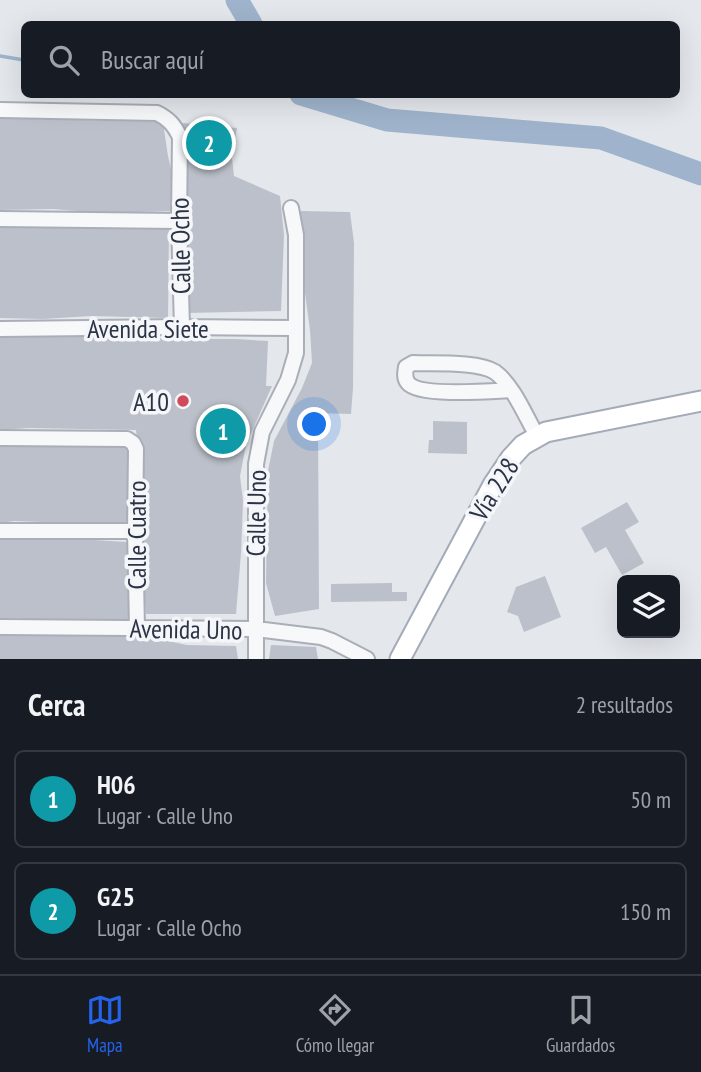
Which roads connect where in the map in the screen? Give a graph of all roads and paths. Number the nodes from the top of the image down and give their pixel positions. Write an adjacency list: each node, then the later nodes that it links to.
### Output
1 (0, 110): 4 (street, Calle Ocho)
2 (291, 208): 6 (street, Calle Uno)
3 (0, 219): 4 (street)
4 (179, 221): 5 (street, Calle Ocho)
5 (182, 327): 6 (street, Avenida Siete); 7 (street, Avenida Siete)
6 (295, 328): 16 (street, Calle Uno)
7 (0, 329)
8 (511, 390): 8 (street); 10 (street)
9 (701, 401): 10 (main road, Vía 228)
10 (537, 436): 19 (main road, Vía 228)
11 (0, 438): 13 (street, Calle Cuatro)
12 (0, 531): 13 (street)
13 (135, 531): 15 (street, Calle Cuatro)
14 (0, 627): 15 (street, Avenida Uno)
15 (137, 628): 16 (street, Avenida Uno)
16 (256, 629): 17 (street, Calle Uno); 18 (street, Avenida Uno)
17 (256, 659)
18 (367, 659)
19 (400, 659)

